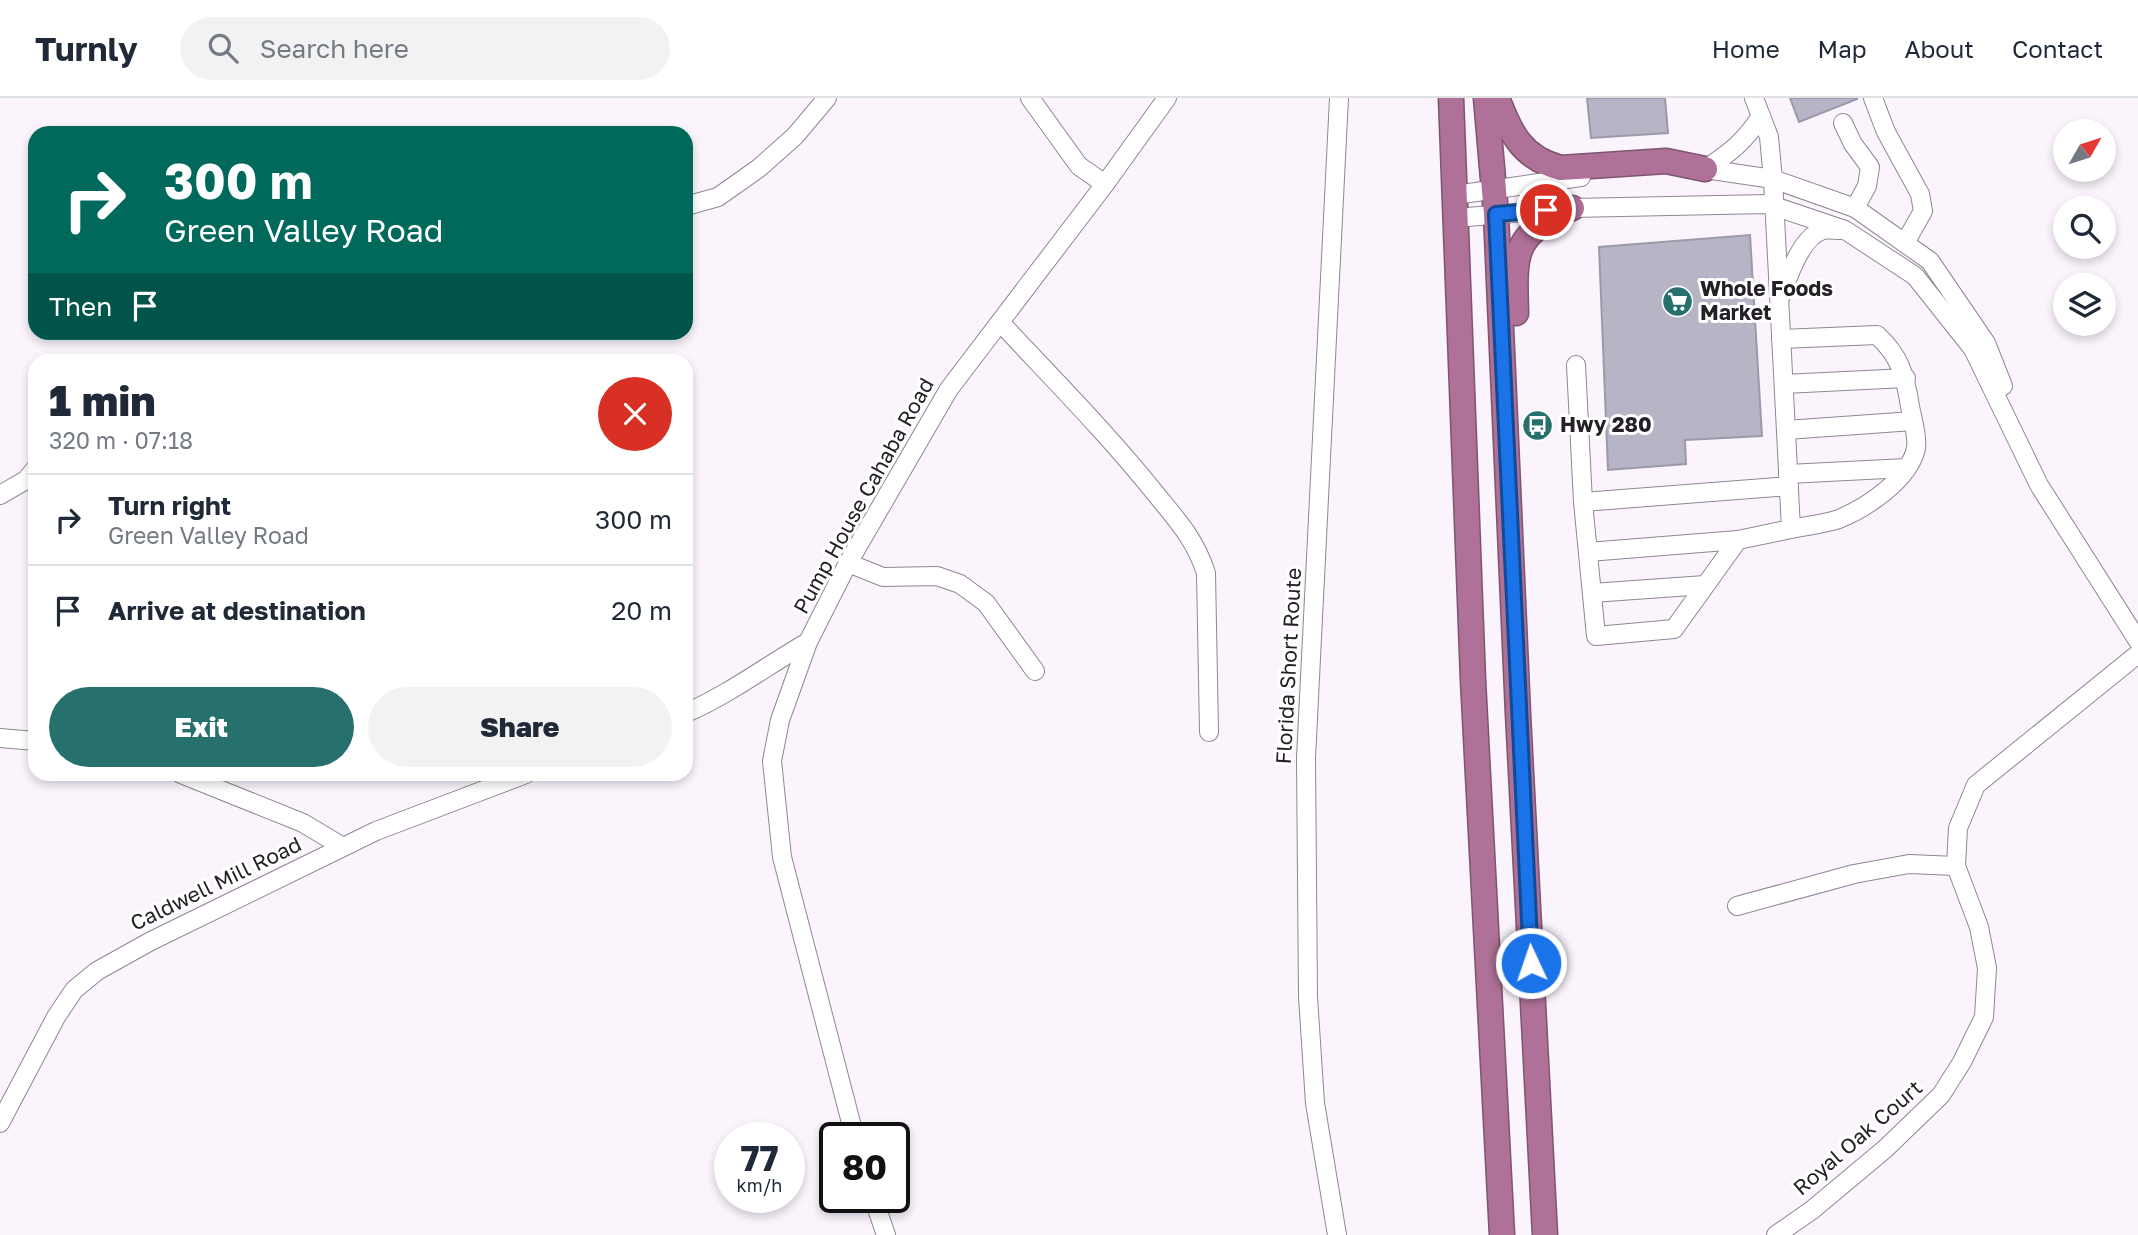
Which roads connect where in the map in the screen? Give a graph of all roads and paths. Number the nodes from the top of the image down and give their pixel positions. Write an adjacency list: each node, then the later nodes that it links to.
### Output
1 (827, 98): 16 (street)
2 (1030, 98): 14 (street)
3 (1167, 98): 14 (street, Pump House Cahaba Road)
4 (1339, 98): 63 (street, Florida Short Route)
5 (1451, 98): 17 (highway)
6 (1486, 98): 15 (highway)
7 (1497, 98): 12 (highway)
8 (1754, 98): 10 (street)
9 (1873, 98): 22 (street)
10 (1761, 116): 12 (street); 13 (street)
11 (1843, 123): 20 (street)
12 (1705, 169): 13 (street); 15 (street)
13 (1773, 179): 18 (street); 20 (street)
14 (1105, 184): 24 (street, Pump House Cahaba Road)
15 (1495, 202): 17 (street); 19 (street); 28 (highway)
16 (693, 204)
17 (1456, 206): 60 (highway)
18 (1774, 206): 19 (street); 21 (street); 23 (street)
19 (1572, 208): 28 (highway)
20 (1855, 208): 22 (street)
21 (1845, 230): 23 (street); 35 (street)
22 (1905, 243): 35 (street)
23 (1779, 304): 25 (street)
24 (1000, 322): 41 (street, Pump House Cahaba Road); 49 (street)
25 (1781, 339): 27 (street); 29 (street)
26 (1576, 365): 37 (street)
27 (1906, 378): 29 (street); 30 (street)
28 (1502, 379): 61 (highway)
29 (1784, 384): 31 (street)
30 (1913, 421): 31 (street); 32 (street)
31 (1786, 430): 34 (street)
32 (1906, 468): 34 (street); 38 (street)
33 (28, 478): 36 (street)
34 (1789, 480): 37 (street); 38 (street)
35 (2039, 485): 44 (street)
36 (0, 495)
37 (1583, 502): 40 (street)
38 (1791, 529): 39 (street)
39 (1738, 540): 40 (street); 42 (street)
40 (1588, 552): 43 (street)
41 (848, 564): 45 (street, Pump House Cahaba Road); 47 (street)
42 (1705, 585): 43 (street); 43 (street)
43 (1592, 593)
44 (2138, 641)
45 (808, 642): 48 (street); 57 (street, Pump House Cahaba Road)
46 (2138, 654): 55 (street, Royal Oak Court)
47 (1035, 671)
48 (693, 710)
49 (1209, 732)
50 (0, 738): 51 (street)
51 (28, 740)
52 (198, 781): 54 (street)
53 (507, 781): 54 (street, Caldwell Mill Road)
54 (343, 847): 58 (street, Caldwell Mill Road)
55 (1956, 866): 56 (street); 64 (street, Royal Oak Court)
56 (1737, 906)
57 (851, 1122)
58 (0, 1123)
59 (878, 1213): 62 (street)
60 (1499, 1228)
61 (1546, 1229)
62 (886, 1235)
63 (1337, 1235)
64 (1776, 1235)

